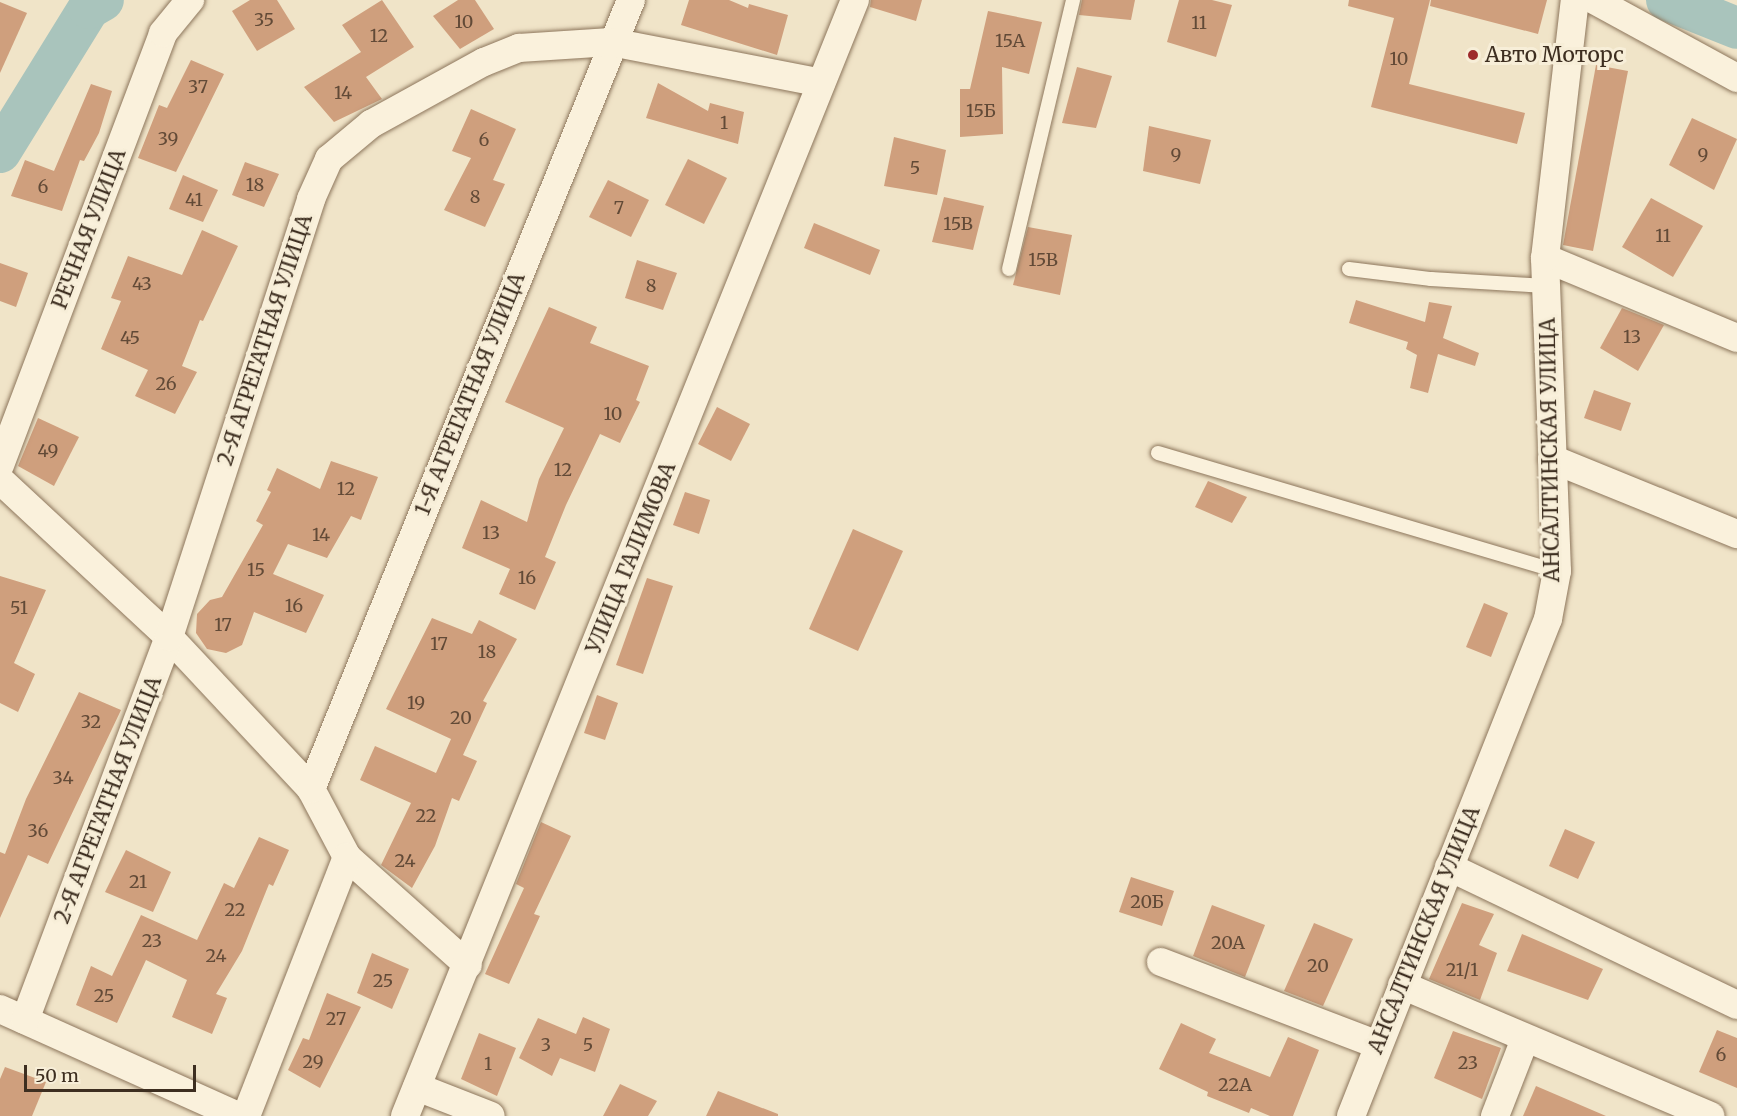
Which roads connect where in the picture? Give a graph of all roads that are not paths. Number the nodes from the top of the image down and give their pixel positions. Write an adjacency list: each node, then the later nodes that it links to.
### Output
1 (190, 0): 16 (street, РЕЧНАЯ УЛИЦА)
2 (631, 0): 7 (street, 1-Я АГРЕГАТНАЯ УЛИЦА)
3 (855, 0): 9 (street, УЛИЦА ГАЛИМОВА)
4 (1073, 0): 10 (lane)
5 (1575, 0): 12 (street, АНСАЛТИНСКАЯ УЛИЦА)
6 (1594, 0): 8 (street)
7 (611, 42): 9 (street, 2-Я АГРЕГАТНАЯ УЛИЦА); 20 (street, 2-Я АГРЕГАТНАЯ УЛИЦА); 21 (street, 1-Я АГРЕГАТНАЯ УЛИЦА)
8 (1737, 78)
9 (822, 83): 25 (street, УЛИЦА ГАЛИМОВА)
10 (1009, 269)
11 (1349, 269): 12 (lane)
12 (1546, 272): 13 (street); 15 (street, АНСАЛТИНСКАЯ УЛИЦА)
13 (1737, 338)
14 (1158, 453): 19 (lane)
15 (1552, 459): 18 (street); 19 (street, АНСАЛТИНСКАЯ УЛИЦА)
16 (0, 465)
17 (0, 480): 20 (street)
18 (1737, 534)
19 (1557, 571): 23 (street, АНСАЛТИНСКАЯ УЛИЦА)
20 (169, 637): 21 (street); 28 (street, 2-Я АГРЕГАТНАЯ УЛИЦА)
21 (311, 789): 22 (street)
22 (346, 857): 25 (street); 33 (street)
23 (1449, 867): 26 (street, АНСАЛТИНСКАЯ УЛИЦА); 27 (street)
24 (1161, 962): 30 (street)
25 (468, 965): 31 (street, УЛИЦА ГАЛИМОВА)
26 (1402, 985): 29 (street); 30 (street, АНСАЛТИНСКАЯ УЛИЦА)
27 (1737, 1005)
28 (13, 1015): 32 (street)
29 (1525, 1039): 37 (street); 38 (street)
30 (1378, 1045): 36 (street, АНСАЛТИНСКАЯ УЛИЦА)
31 (417, 1087): 34 (street, УЛИЦА ГАЛИМОВА); 35 (street)
32 (238, 1116)
33 (246, 1116)
34 (405, 1116)
35 (491, 1116)
36 (1351, 1116)
37 (1495, 1116)
38 (1708, 1116)

